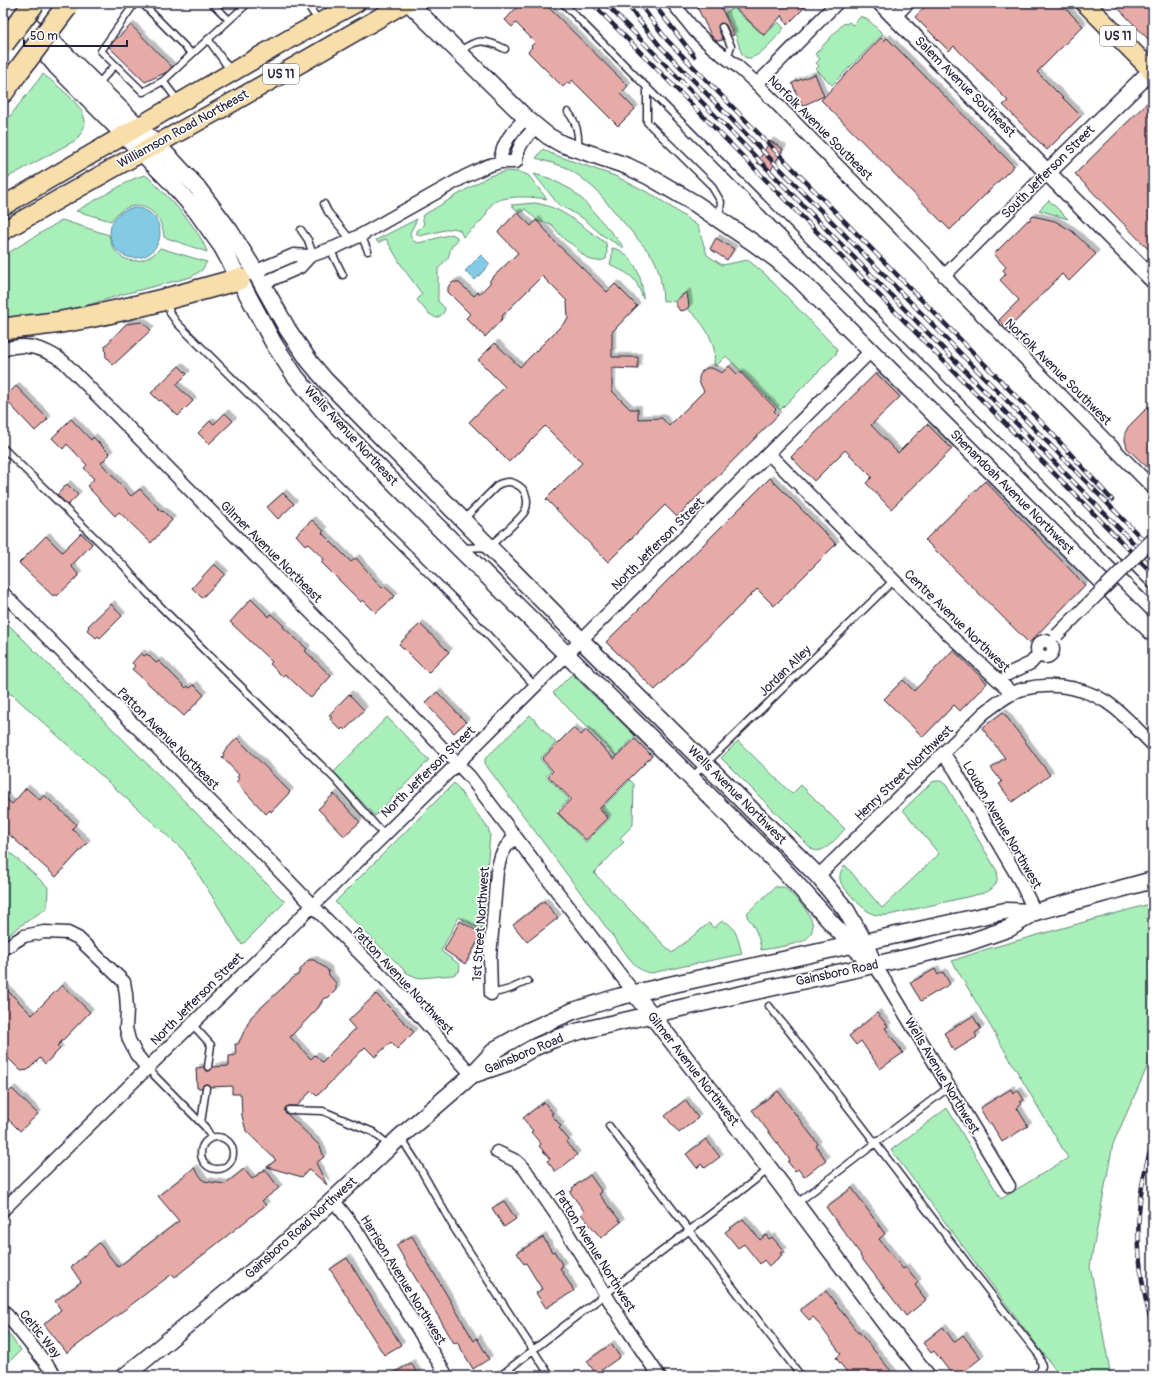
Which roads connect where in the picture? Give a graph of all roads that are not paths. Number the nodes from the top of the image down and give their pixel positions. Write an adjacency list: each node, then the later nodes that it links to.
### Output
1 (4, 3): 33 (main road); 39 (main road)
2 (34, 3): 23 (highway, bridge)
3 (135, 3): 28 (lane)
4 (142, 3): 26 (lane)
5 (212, 3): 19 (lane)
6 (248, 3): 19 (lane)
7 (306, 3): 20 (lane)
8 (356, 3): 20 (main road, Williamson Road Northeast / US 11)
9 (405, 3): 40 (main road, Williamson Road Northeast / US 11)
10 (409, 3): 25 (main road, Shenandoah Avenue Northwest)
11 (563, 3): 34 (lane)
12 (673, 3): 27 (street, Norfolk Avenue Southeast)
13 (837, 3): 32 (street)
14 (881, 3): 18 (main road, Salem Avenue Southeast)
15 (908, 3): 18 (street)
16 (69, 4): 35 (highway, bridge)
17 (1092, 7): 29 (main road, US 11)
18 (894, 16): 43 (main road, Salem Avenue Southeast)
19 (229, 20): 22 (lane)
20 (320, 22): 30 (main road, Williamson Road Northeast / US 11)
21 (722, 27): 27 (lane)
22 (208, 39): 26 (lane); 30 (lane)
23 (3, 44)
24 (505, 49): 25 (lane)
25 (458, 52): 38 (main road, Shenandoah Avenue Northwest)
26 (192, 54): 31 (lane)
27 (728, 58): 32 (street, Norfolk Avenue Southeast)
28 (115, 65): 31 (lane); 33 (lane)
29 (1153, 70): 43 (main road, South Jefferson Street)
30 (232, 72): 36 (main road, Williamson Road Northeast / US 11)
31 (163, 81): 36 (lane)
32 (757, 84): 54 (street, Norfolk Avenue Southeast)
33 (97, 86): 39 (main road)
34 (646, 87): 46 (lane); 70 (lane)
35 (3, 92)
36 (178, 103): 39 (main road, Williamson Road Northeast / US 11)
37 (568, 112): 41 (lane)
38 (531, 123): 41 (main road, Shenandoah Avenue Northwest); 42 (street); 42 (street)
39 (130, 131): 40 (main road, Wells Avenue Northeast); 45 (main road, Williamson Road Northeast / US 11)
40 (149, 149): 48 (main road, Williamson Road Northeast / US 11); 55 (main road, Wells Avenue Northeast)
41 (578, 150): 46 (main road, Shenandoah Avenue Northwest)
42 (500, 162): 49 (street)
43 (1048, 172): 54 (street, South Jefferson Street); 56 (main road, Salem Avenue Southeast)
44 (324, 204): 49 (lane)
45 (3, 206)
46 (719, 219): 60 (main road, Shenandoah Avenue Northwest)
47 (301, 230): 52 (lane)
48 (3, 231)
49 (356, 237): 50 (street); 51 (lane)
50 (330, 249): 52 (street); 53 (lane)
51 (368, 251)
52 (311, 255): 55 (street)
53 (343, 275)
54 (944, 276): 63 (street, Norfolk Avenue Southwest)
55 (252, 278): 57 (highway); 64 (main road, Wells Avenue Northeast); 67 (main road, Wells Avenue Northeast)
56 (1153, 280)
57 (167, 299): 58 (highway); 75 (lane)
58 (3, 329)
59 (3, 350): 80 (street, Gilmer Avenue Northeast)
60 (871, 351): 62 (street, North Jefferson Street); 71 (main road, Shenandoah Avenue Northwest)
61 (3, 448): 83 (lane)
62 (769, 454): 68 (street, Centre Avenue Northwest); 72 (street, North Jefferson Street)
63 (1153, 488)
64 (462, 520): 66 (main road, Wells Avenue Northeast); 66 (lane)
65 (1153, 539): 74 (street, bridge)
66 (489, 547): 67 (lane); 72 (main road, Wells Avenue Northeast)
67 (459, 548): 73 (main road, Wells Avenue Northeast)
68 (894, 580): 76 (street, Centre Avenue Northwest); 81 (lane, Jordan Alley)
69 (3, 593): 87 (street, Patton Avenue Northeast)
70 (1153, 597)
71 (1153, 633)
72 (581, 640): 73 (street, North Jefferson Street); 78 (main road, Wells Avenue Northwest)
73 (567, 654): 75 (street, North Jefferson Street); 78 (main road, Wells Avenue Northwest)
74 (1008, 674)
75 (536, 686): 80 (street, North Jefferson Street)
76 (1013, 694): 77 (street); 79 (street, Henry Street Northwest)
77 (1153, 745)
78 (678, 750): 81 (main road, Wells Avenue Northwest); 82 (main road, Wells Avenue Northwest)
79 (944, 753): 85 (street, Henry Street Northwest); 88 (street, Loudon Avenue Northwest)
80 (457, 764): 83 (street, North Jefferson Street); 84 (street, Gilmer Avenue Northwest)
81 (706, 764): 82 (lane, Jordan Alley); 85 (main road, Wells Avenue Northwest)
82 (692, 777): 89 (main road, Wells Avenue Northwest)
83 (384, 835): 87 (street, North Jefferson Street)
84 (515, 836): 93 (street, 1st Street Northwest); 94 (street, Gilmer Avenue Northwest)
85 (818, 876): 89 (main road, Wells Avenue Northwest)
86 (1153, 880): 88 (main road, Gainsboro Road)
87 (312, 906): 97 (street, North Jefferson Street); 100 (street, Patton Avenue Northwest)
88 (1035, 912): 89 (main road, Gainsboro Road); 91 (main road, Gainsboro Road)
89 (857, 944): 91 (main road, Wells Avenue Northwest); 94 (main road, Gainsboro Road)
90 (3, 949): 99 (street)
91 (874, 966): 96 (main road, Gainsboro Road); 101 (street, Wells Avenue Northwest)
92 (528, 981): 93 (lane)
93 (492, 994)
94 (635, 994): 96 (main road, Gilmer Avenue Northwest); 100 (main road, Gainsboro Road)
95 (769, 1006): 108 (lane)
96 (652, 1015): 100 (main road, Gainsboro Road); 110 (main road, Gilmer Avenue Northwest)
97 (192, 1024): 98 (lane); 99 (street, North Jefferson Street)
98 (208, 1067)
99 (147, 1068): 104 (lane); 114 (street, North Jefferson Street)
100 (472, 1076): 107 (main road, Gainsboro Road Northwest)
101 (949, 1087): 108 (lane); 111 (street, Wells Avenue Northwest)
102 (206, 1088): 104 (lane)
103 (289, 1110): 107 (lane)
104 (201, 1123): 106 (lane)
105 (609, 1126): 115 (lane)
106 (211, 1137): 106 (lane)
107 (395, 1142): 112 (main road, Gainsboro Road Northwest); 118 (lane)
108 (876, 1144): 113 (lane); 127 (lane)
109 (497, 1152): 116 (street, Patton Avenue Northwest)
110 (770, 1169): 113 (main road, Gilmer Avenue Northwest); 115 (lane)
111 (1009, 1186)
112 (333, 1200): 120 (main road, Gainsboro Road Northwest); 121 (street, Harrison Avenue Northwest)
113 (796, 1204): 126 (main road, Gilmer Avenue Northwest)
114 (3, 1210)
115 (690, 1231): 116 (lane); 125 (lane)
116 (606, 1294): 118 (lane); 124 (street, Patton Avenue Northwest)
117 (3, 1310): 119 (street, Celtic Way)
118 (533, 1350): 122 (lane); 123 (lane)
119 (56, 1376)
120 (125, 1376)
121 (446, 1376)
122 (500, 1376)
123 (550, 1376)
124 (659, 1376)
125 (801, 1376)
126 (927, 1376)
127 (1033, 1376)

